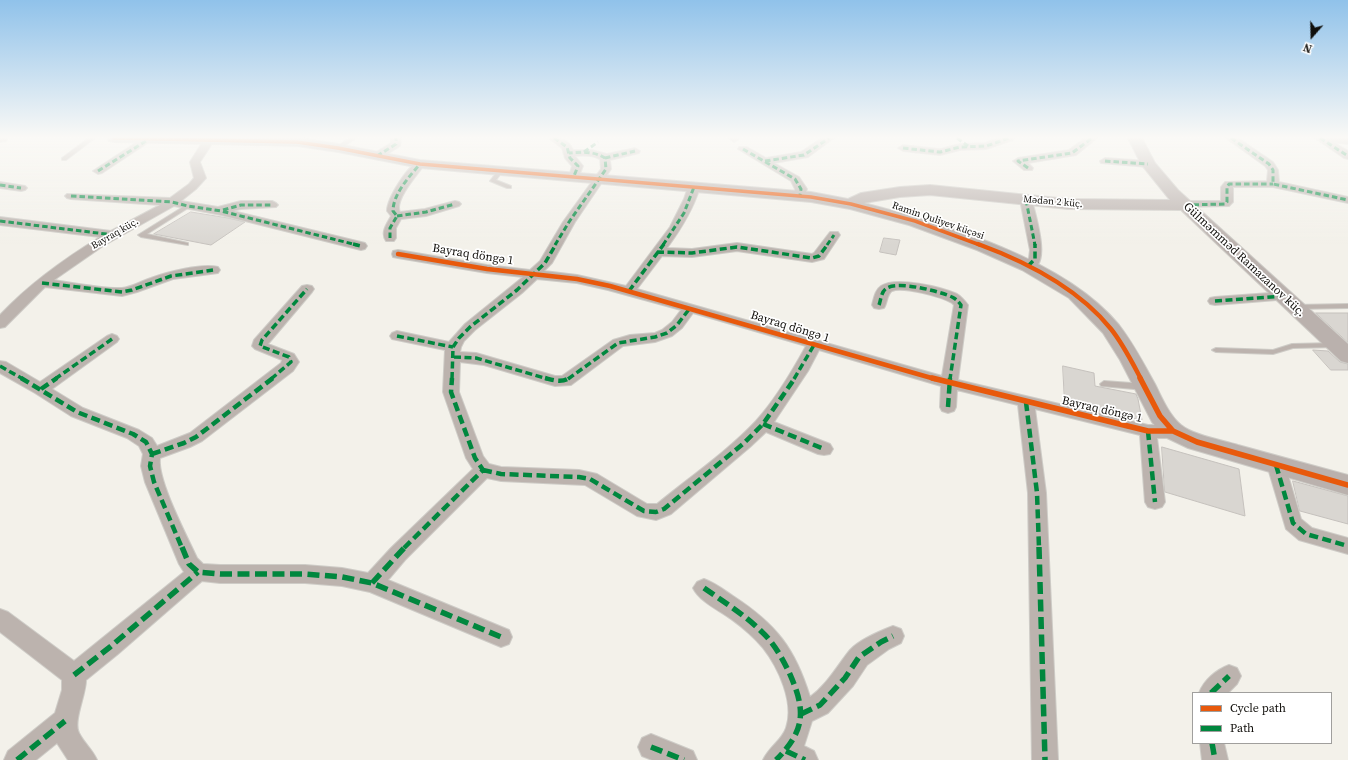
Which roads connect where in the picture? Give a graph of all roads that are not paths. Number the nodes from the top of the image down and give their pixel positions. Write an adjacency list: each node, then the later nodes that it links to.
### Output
1 (199, 173): 20 (street, Bayraq küç.)
2 (412, 173): 27 (street)
3 (499, 173): 13 (lane)
4 (543, 173): 9 (street, Ramin Quliyev küçəsi)
5 (603, 173): 10 (street)
6 (786, 173): 16 (street)
7 (1155, 173): 24 (street, Gülməmməd Ramazanov küç.)
8 (1273, 173): 11 (street)
9 (574, 176): 10 (street, Ramin Quliyev küçəsi)
10 (600, 178): 14 (street, Ramin Quliyev küçəsi); 38 (street)
11 (1273, 184): 19 (street); 24 (street)
12 (0, 185): 15 (street)
13 (510, 187)
14 (694, 187): 16 (street, Ramin Quliyev küçəsi); 34 (street)
15 (21, 188)
16 (800, 195): 22 (street, Ramin Quliyev küçəsi)
17 (71, 196): 20 (street)
18 (1026, 200): 22 (street, Mədən 2 küç.); 24 (street, Mədən 2 küç.); 36 (street)
19 (1348, 200)
20 (172, 202): 25 (street); 29 (street, Bayraq küç.)
21 (455, 204): 27 (street)
22 (851, 204): 36 (street, Ramin Quliyev küçəsi)
23 (272, 205): 26 (street)
24 (1184, 205): 43 (street, Gülməmməd Ramazanov küç.)
25 (186, 207): 26 (street); 32 (lane)
26 (221, 210): 33 (street)
27 (397, 216): 31 (street)
28 (0, 221): 29 (street)
29 (114, 235): 39 (street, Bayraq küç.)
30 (834, 235): 34 (street)
31 (390, 238)
32 (186, 244)
33 (360, 246)
34 (657, 252): 41 (street)
35 (398, 254): 38 (street, Bayraq döngə 1)
36 (1028, 266): 57 (street, Ramin Quliyev küçəsi)
37 (213, 270): 39 (street)
38 (534, 274): 41 (street, Bayraq döngə 1); 53 (street)
39 (42, 282): 47 (street, Bayraq küç.)
40 (307, 289): 65 (street)
41 (629, 291): 46 (street, Bayraq döngə 1)
42 (1215, 301): 43 (street)
43 (1290, 301): 45 (lane); 52 (street, Gülməmməd Ramazanov küç.)
44 (879, 305): 55 (street)
45 (1348, 306)
46 (690, 308): 50 (street, Bayraq döngə 1); 53 (street)
47 (0, 324)
48 (396, 336): 53 (street)
49 (112, 339): 58 (street)
50 (814, 345): 55 (street, Bayraq döngə 1); 61 (street)
51 (1216, 350): 52 (lane)
52 (1342, 351)
53 (453, 352): 67 (street)
54 (0, 366): 58 (street)
55 (949, 384): 59 (street, Bayraq döngə 1); 60 (street)
56 (1104, 384): 57 (lane)
57 (1145, 387): 62 (street, Ramin Quliyev küçəsi)
58 (41, 389): 65 (street)
59 (1026, 402): 63 (street, Bayraq döngə 1); 87 (street)
60 (948, 407)
61 (763, 424): 64 (street); 67 (street)
62 (1173, 430): 63 (street, Bayraq döngə 1); 66 (street)
63 (1148, 431): 69 (street)
64 (824, 449)
65 (152, 454): 71 (street)
66 (1276, 465): 68 (street); 70 (street)
67 (483, 470): 72 (street)
68 (1348, 485)
69 (1155, 502)
70 (1348, 546)
71 (198, 572): 72 (street); 77 (street)
72 (372, 583): 76 (street)
73 (704, 588): 80 (street)
74 (0, 619): 77 (street)
75 (893, 636): 80 (street)
76 (501, 637)
77 (74, 675): 81 (street)
78 (1229, 676): 79 (street)
79 (1212, 692)
80 (801, 714): 83 (street)
81 (65, 721): 84 (street); 85 (street)
82 (651, 747): 86 (street)
83 (789, 757)
84 (17, 760)
85 (84, 760)
86 (684, 760)
87 (1045, 760)

